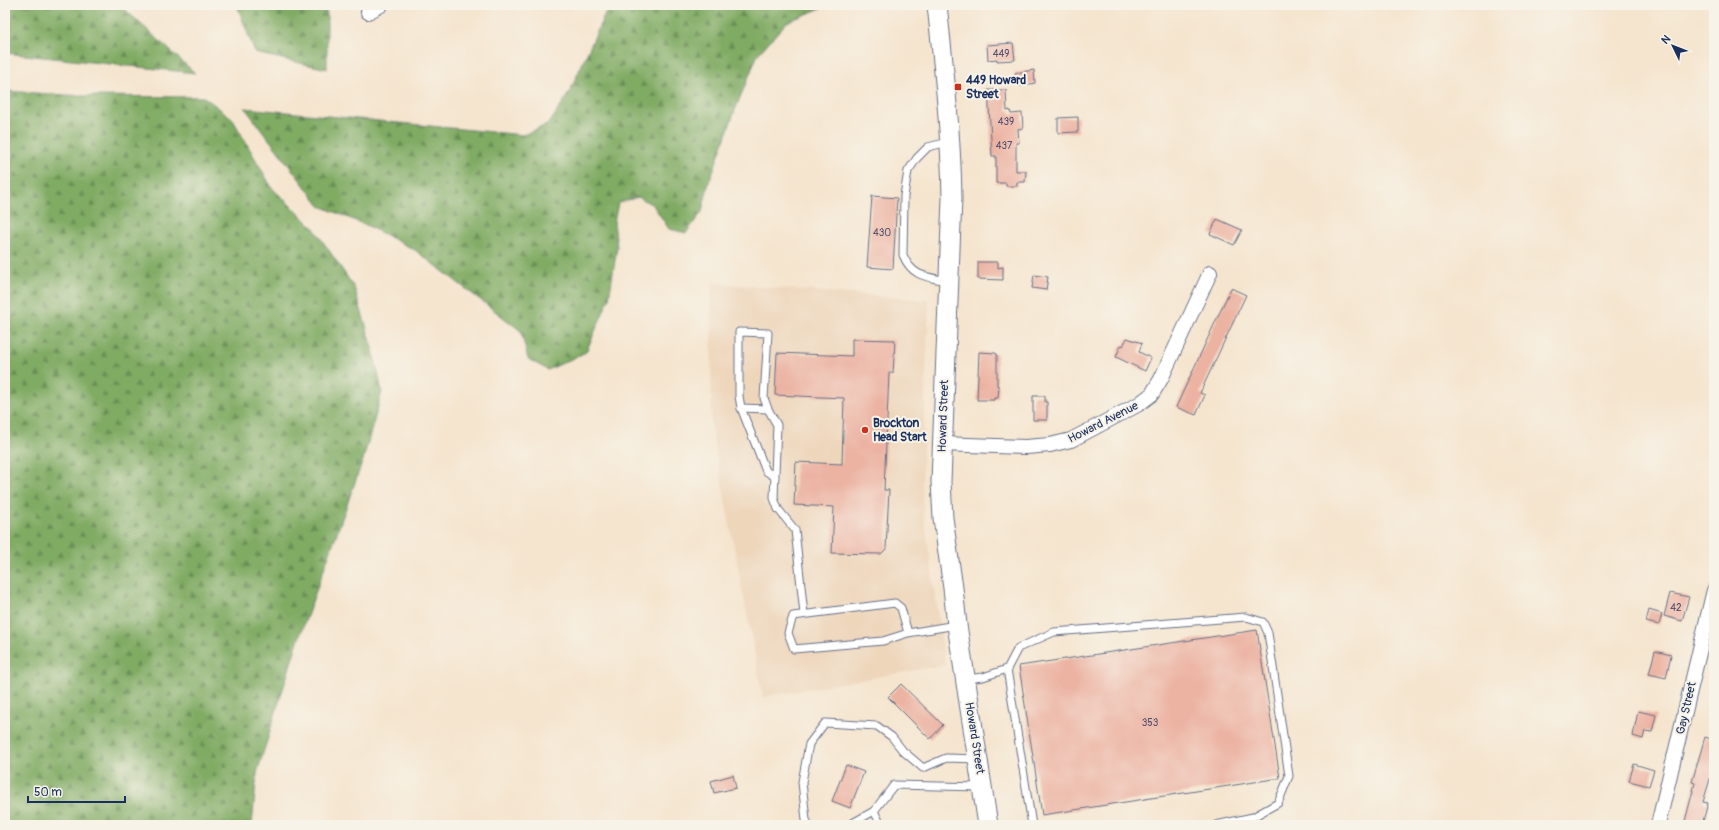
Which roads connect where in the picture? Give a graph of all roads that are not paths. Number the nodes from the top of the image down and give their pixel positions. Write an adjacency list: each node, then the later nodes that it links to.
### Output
1 (381, 5): 3 (street)
2 (937, 5): 4 (main road, Howard Street)
3 (368, 12)
4 (950, 141): 6 (main road, Howard Street); 6 (lane)
5 (1210, 273): 9 (street, Howard Avenue)
6 (948, 281): 9 (main road, Howard Street)
7 (741, 408): 8 (lane); 8 (lane); 10 (lane)
8 (768, 409): 10 (lane)
9 (941, 444): 13 (main road, Howard Street)
10 (775, 477): 12 (lane)
11 (1714, 590): 26 (street, Gay Street)
12 (804, 614): 14 (lane); 14 (lane)
13 (956, 625): 14 (lane); 16 (main road, Howard Street)
14 (908, 633)
15 (1007, 669): 16 (lane); 24 (lane); 25 (lane)
16 (966, 679): 17 (main road, Howard Street)
17 (978, 759): 18 (main road, Howard Street); 20 (lane)
18 (982, 787): 19 (lane); 23 (main road, Howard Street)
19 (874, 811): 21 (lane); 22 (lane)
20 (809, 825)
21 (849, 825)
22 (881, 825)
23 (988, 825)
24 (1032, 825)
25 (1216, 825)
26 (1658, 825)

